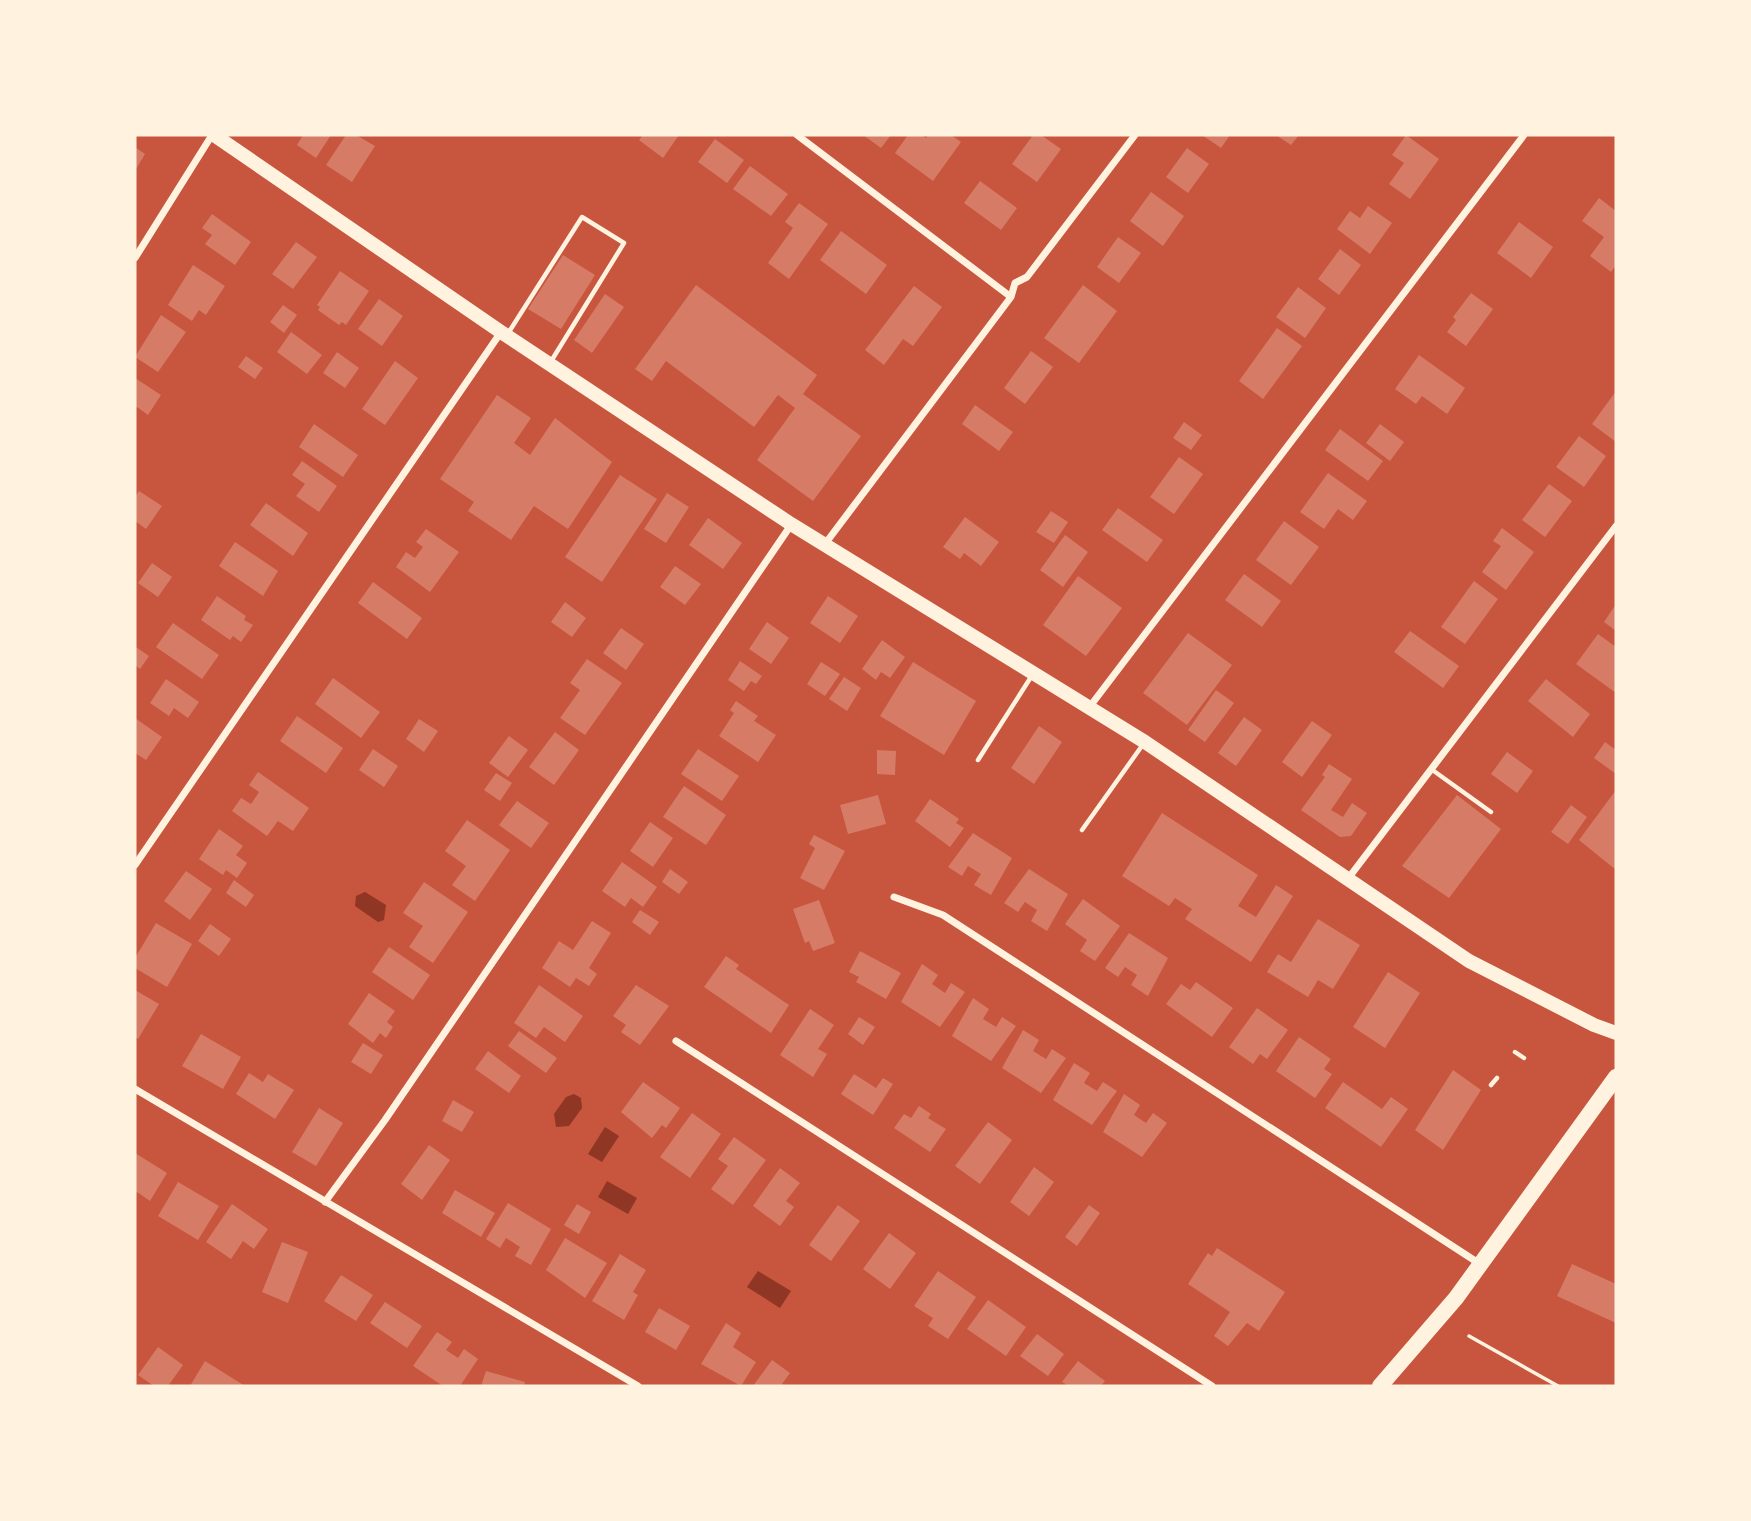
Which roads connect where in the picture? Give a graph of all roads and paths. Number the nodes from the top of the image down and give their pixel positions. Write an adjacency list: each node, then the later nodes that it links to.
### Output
1 (213, 135): 5 (street); 7 (main road)
2 (797, 135): 6 (street)
3 (1135, 135): 6 (street)
4 (1524, 135): 13 (street)
5 (135, 258)
6 (1011, 297): 11 (street)
7 (504, 334): 8 (main road); 8 (lane); 19 (street)
8 (550, 364): 9 (main road)
9 (792, 524): 11 (main road); 30 (street)
10 (1616, 526): 16 (street)
11 (825, 544): 12 (main road)
12 (1034, 672): 13 (main road); 15 (lane)
13 (1087, 709): 14 (main road)
14 (1145, 742): 18 (lane); 20 (main road)
15 (978, 760)
16 (1431, 769): 17 (lane); 20 (street)
17 (1491, 812)
18 (1082, 830)
19 (135, 865)
20 (1346, 880): 22 (main road)
21 (894, 897): 31 (street)
22 (1616, 1033)
23 (676, 1041): 34 (street)
24 (1515, 1052): 25 (lane)
25 (1524, 1058)
26 (1616, 1077): 31 (main road)
27 (1497, 1078): 28 (lane)
28 (1491, 1085)
29 (135, 1089): 30 (street)
30 (325, 1202): 33 (street)
31 (1480, 1264): 35 (main road)
32 (1469, 1336): 36 (path)
33 (638, 1386)
34 (1212, 1386)
35 (1380, 1386)
36 (1558, 1386)

